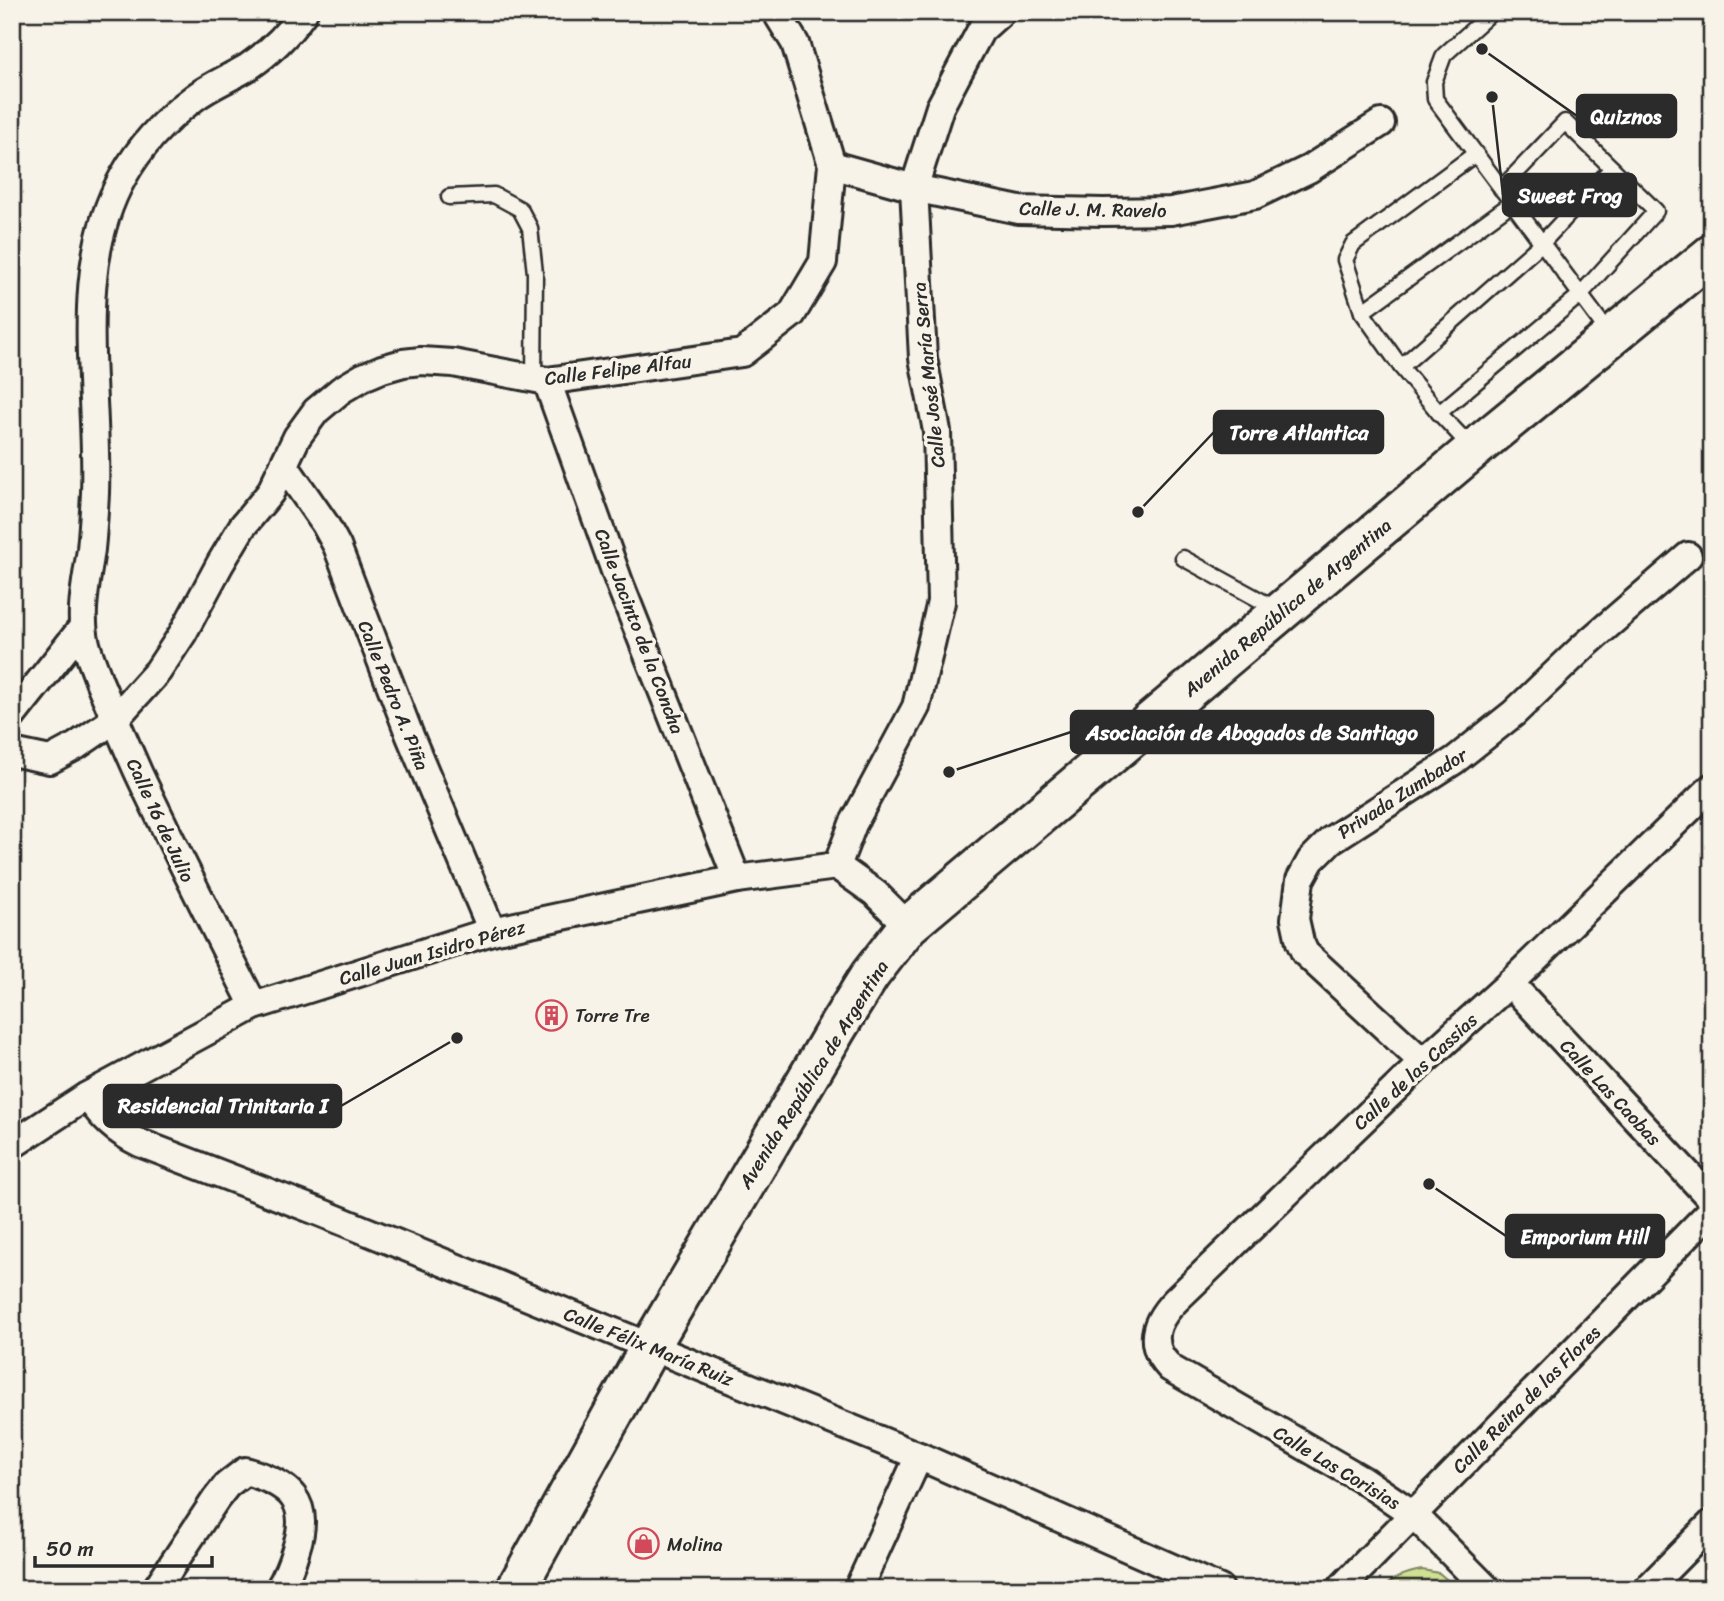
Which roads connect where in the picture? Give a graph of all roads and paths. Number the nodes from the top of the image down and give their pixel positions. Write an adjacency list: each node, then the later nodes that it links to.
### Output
1 (304, 12): 26 (street)
2 (776, 12): 7 (street, Calle Felipe Alfau)
3 (1001, 12): 9 (street, Calle José María Serra)
4 (1492, 12): 6 (lane)
5 (1381, 123): 9 (street, Calle J. M. Ravelo)
6 (1475, 154): 10 (lane); 16 (lane)
7 (832, 165): 9 (street, Calle J. M. Ravelo); 19 (street, Calle Felipe Alfau)
8 (1612, 168): 10 (lane); 13 (lane); 15 (lane)
9 (914, 188): 31 (street, Calle José María Serra)
10 (1502, 189): 12 (lane)
11 (449, 197): 19 (lane)
12 (1512, 203): 13 (lane); 16 (lane)
13 (1542, 243): 15 (lane); 18 (lane)
14 (1711, 257): 17 (main road, Avenida República de Argentina)
15 (1580, 295): 17 (lane); 20 (lane)
16 (1362, 312): 18 (lane)
17 (1612, 337): 21 (main road, Avenida República de Argentina)
18 (1401, 367): 20 (lane)
19 (540, 380): 22 (street, Calle Felipe Alfau); 32 (street, Calle Jacinto de la Concha)
20 (1439, 413): 21 (lane)
21 (1474, 450): 25 (main road, Avenida República de Argentina)
22 (284, 465): 28 (street, Calle Felipe Alfau); 34 (street, Calle Pedro A. Piña)
23 (1688, 556): 37 (street, Privada Zumbador)
24 (1184, 558): 25 (lane)
25 (1281, 612): 33 (main road, Avenida República de Argentina)
26 (82, 628): 27 (street); 28 (street, Calle 16 de Julio)
27 (12, 716)
28 (114, 720): 29 (street, Calle Felipe Alfau); 36 (street, Calle 16 de Julio)
29 (12, 752)
30 (1712, 787): 35 (street, Calle de las Cassias)
31 (836, 866): 32 (street, Calle Juan Isidro Pérez); 33 (street)
32 (737, 879): 34 (street, Calle Juan Isidro Pérez)
33 (908, 926): 42 (main road, Avenida República de Argentina)
34 (492, 931): 36 (street, Calle Juan Isidro Pérez)
35 (1510, 983): 37 (street, Calle de las Cassias); 40 (street, Calle Las Caobas)
36 (254, 1006): 38 (street, Calle Juan Isidro Pérez)
37 (1423, 1062): 43 (street, Calle de las Cassias)
38 (87, 1096): 39 (street, Calle Juan Isidro Pérez); 42 (street, Calle Félix María Ruiz)
39 (12, 1145)
40 (1712, 1200)
41 (1712, 1210): 45 (street, Calle Reina de las Flores)
42 (649, 1347): 44 (street, Calle Félix María Ruiz); 49 (main road, Avenida República de Argentina)
43 (1170, 1368): 45 (street, Calle Las Corisias)
44 (919, 1456): 50 (street); 51 (street, Calle Félix María Ruiz)
45 (1413, 1514): 52 (street, Calle Reina de las Flores); 53 (street, Calle Las Corisias)
46 (1712, 1523): 54 (street)
47 (156, 1589): 48 (street)
48 (279, 1589)
49 (516, 1589)
50 (858, 1589)
51 (1220, 1589)
52 (1340, 1589)
53 (1487, 1589)
54 (1647, 1589)

